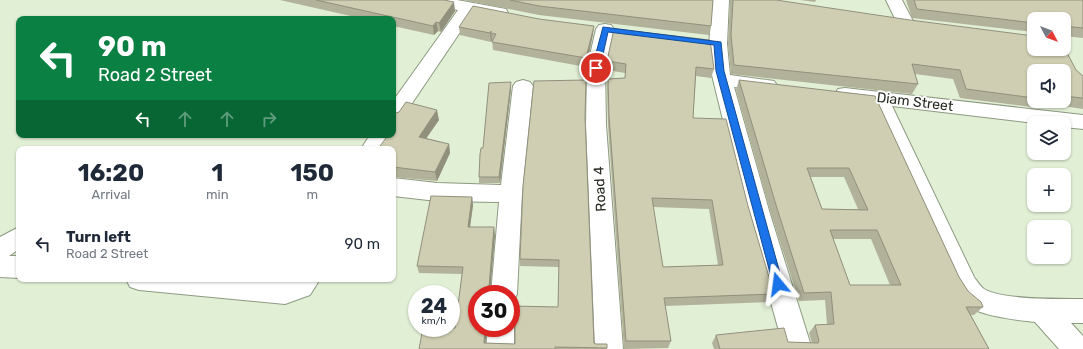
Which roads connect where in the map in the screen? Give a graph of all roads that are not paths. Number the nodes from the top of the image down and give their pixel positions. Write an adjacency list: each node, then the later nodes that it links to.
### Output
1 (430, 0): 4 (street)
2 (721, 0): 8 (street)
3 (894, 0): 6 (street)
4 (468, 8): 5 (street); 13 (street)
5 (518, 17)
6 (905, 23)
7 (605, 29): 28 (street, Road 4)
8 (723, 80): 10 (street); 29 (street)
9 (523, 86): 16 (street)
10 (785, 87)
11 (824, 92): 12 (street, Diam Street)
12 (878, 97): 14 (street, Diam Street); 24 (street)
13 (396, 112)
14 (1083, 122)
15 (396, 187): 16 (street)
16 (511, 194): 23 (street)
17 (16, 239): 18 (street)
18 (0, 250)
19 (0, 266): 20 (street)
20 (16, 268)
21 (170, 282): 22 (street)
22 (306, 282)
23 (505, 285)
24 (1041, 309): 25 (street); 30 (street)
25 (1083, 311)
26 (501, 337): 27 (street)
27 (500, 349)
28 (609, 349)
29 (798, 349)
30 (1077, 349)

